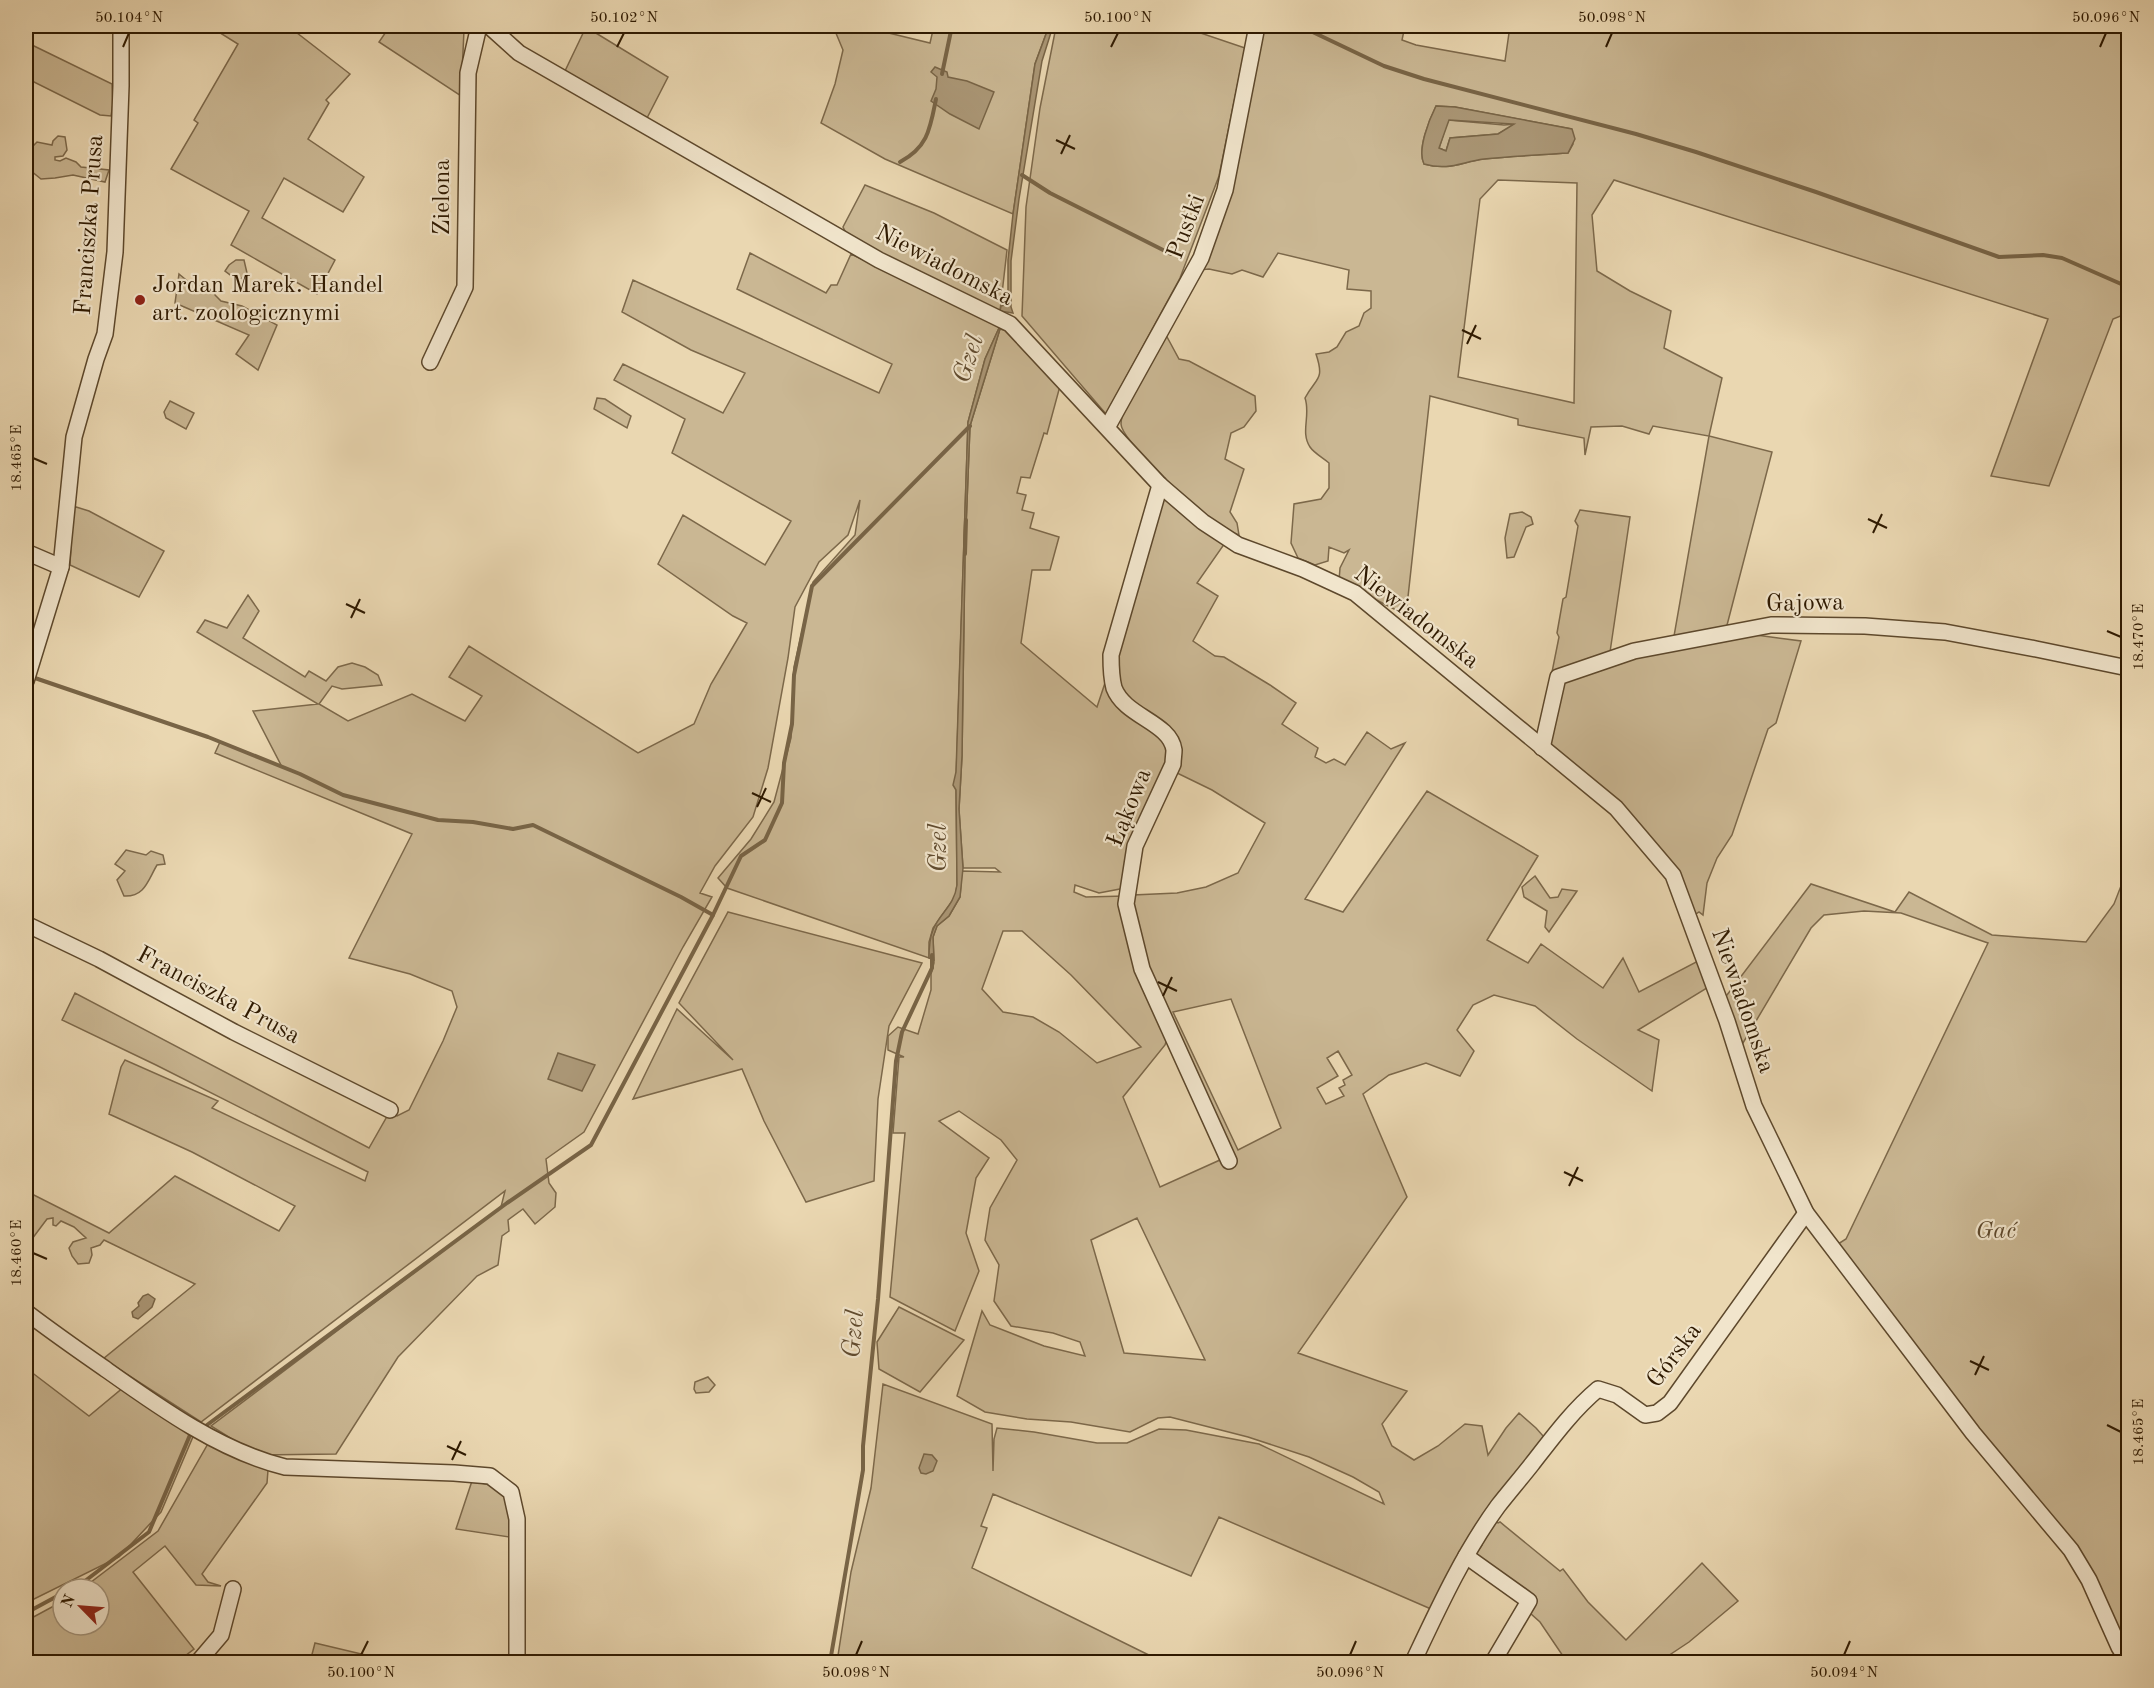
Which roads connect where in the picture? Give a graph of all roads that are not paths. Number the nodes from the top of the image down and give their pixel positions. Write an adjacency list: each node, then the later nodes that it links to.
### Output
1 (121, 26): 9 (street, Franciszka Prusa)
2 (479, 26): 5 (street, Zielona)
3 (489, 26): 6 (street, Niewiadomska)
4 (1257, 26): 6 (street, Pustki)
5 (430, 362)
6 (1108, 426): 7 (street, Niewiadomska)
7 (1160, 485): 12 (street, Niewiadomska); 15 (street, Łąkowa)
8 (26, 552): 9 (street)
9 (62, 567): 11 (street, Franciszka Prusa)
10 (2128, 668): 12 (street, Gajowa)
11 (26, 681)
12 (1542, 748): 16 (street, Niewiadomska)
13 (26, 924): 14 (street, Franciszka Prusa)
14 (390, 1110)
15 (1229, 1161)
16 (1806, 1213): 18 (street, Górska); 24 (street, Niewiadomska)
17 (26, 1311): 21 (street)
18 (1466, 1556): 22 (street, Górska); 23 (street)
19 (234, 1589): 20 (street)
20 (198, 1662)
21 (517, 1662)
22 (1413, 1662)
23 (1493, 1662)
24 (2128, 1662)

